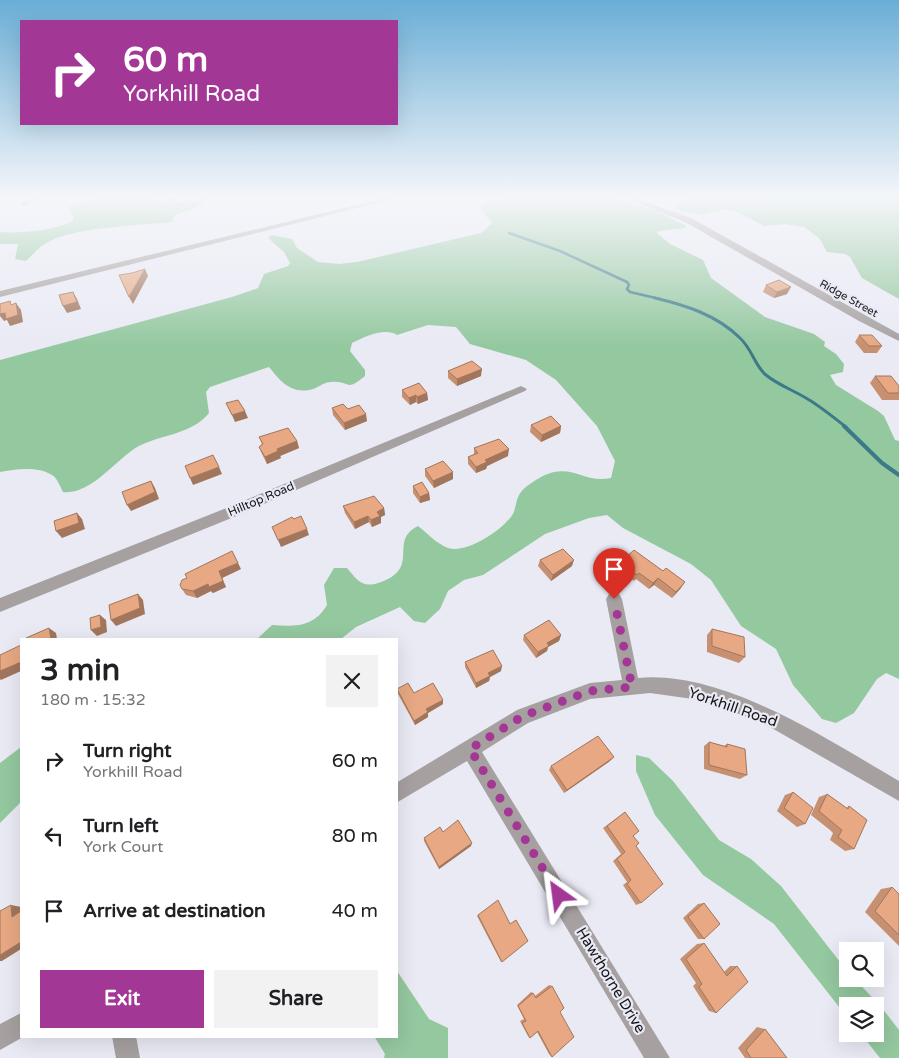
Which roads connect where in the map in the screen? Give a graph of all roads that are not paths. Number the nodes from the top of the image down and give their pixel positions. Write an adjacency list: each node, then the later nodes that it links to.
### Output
1 (191, 247): 3 (street)
2 (736, 247): 4 (street, Ridge Street)
3 (0, 294)
4 (899, 338)
5 (521, 389): 7 (street, Hilltop Road)
6 (614, 599): 8 (street)
7 (0, 605)
8 (632, 687): 9 (street, Yorkhill Road); 10 (street, Yorkhill Road)
9 (470, 749): 11 (street, Yorkhill Road); 16 (street, Hawthorne Drive)
10 (899, 792)
11 (398, 793)
12 (20, 1026): 13 (street)
13 (0, 1038)
14 (124, 1038): 15 (street)
15 (128, 1058)
16 (658, 1058)

